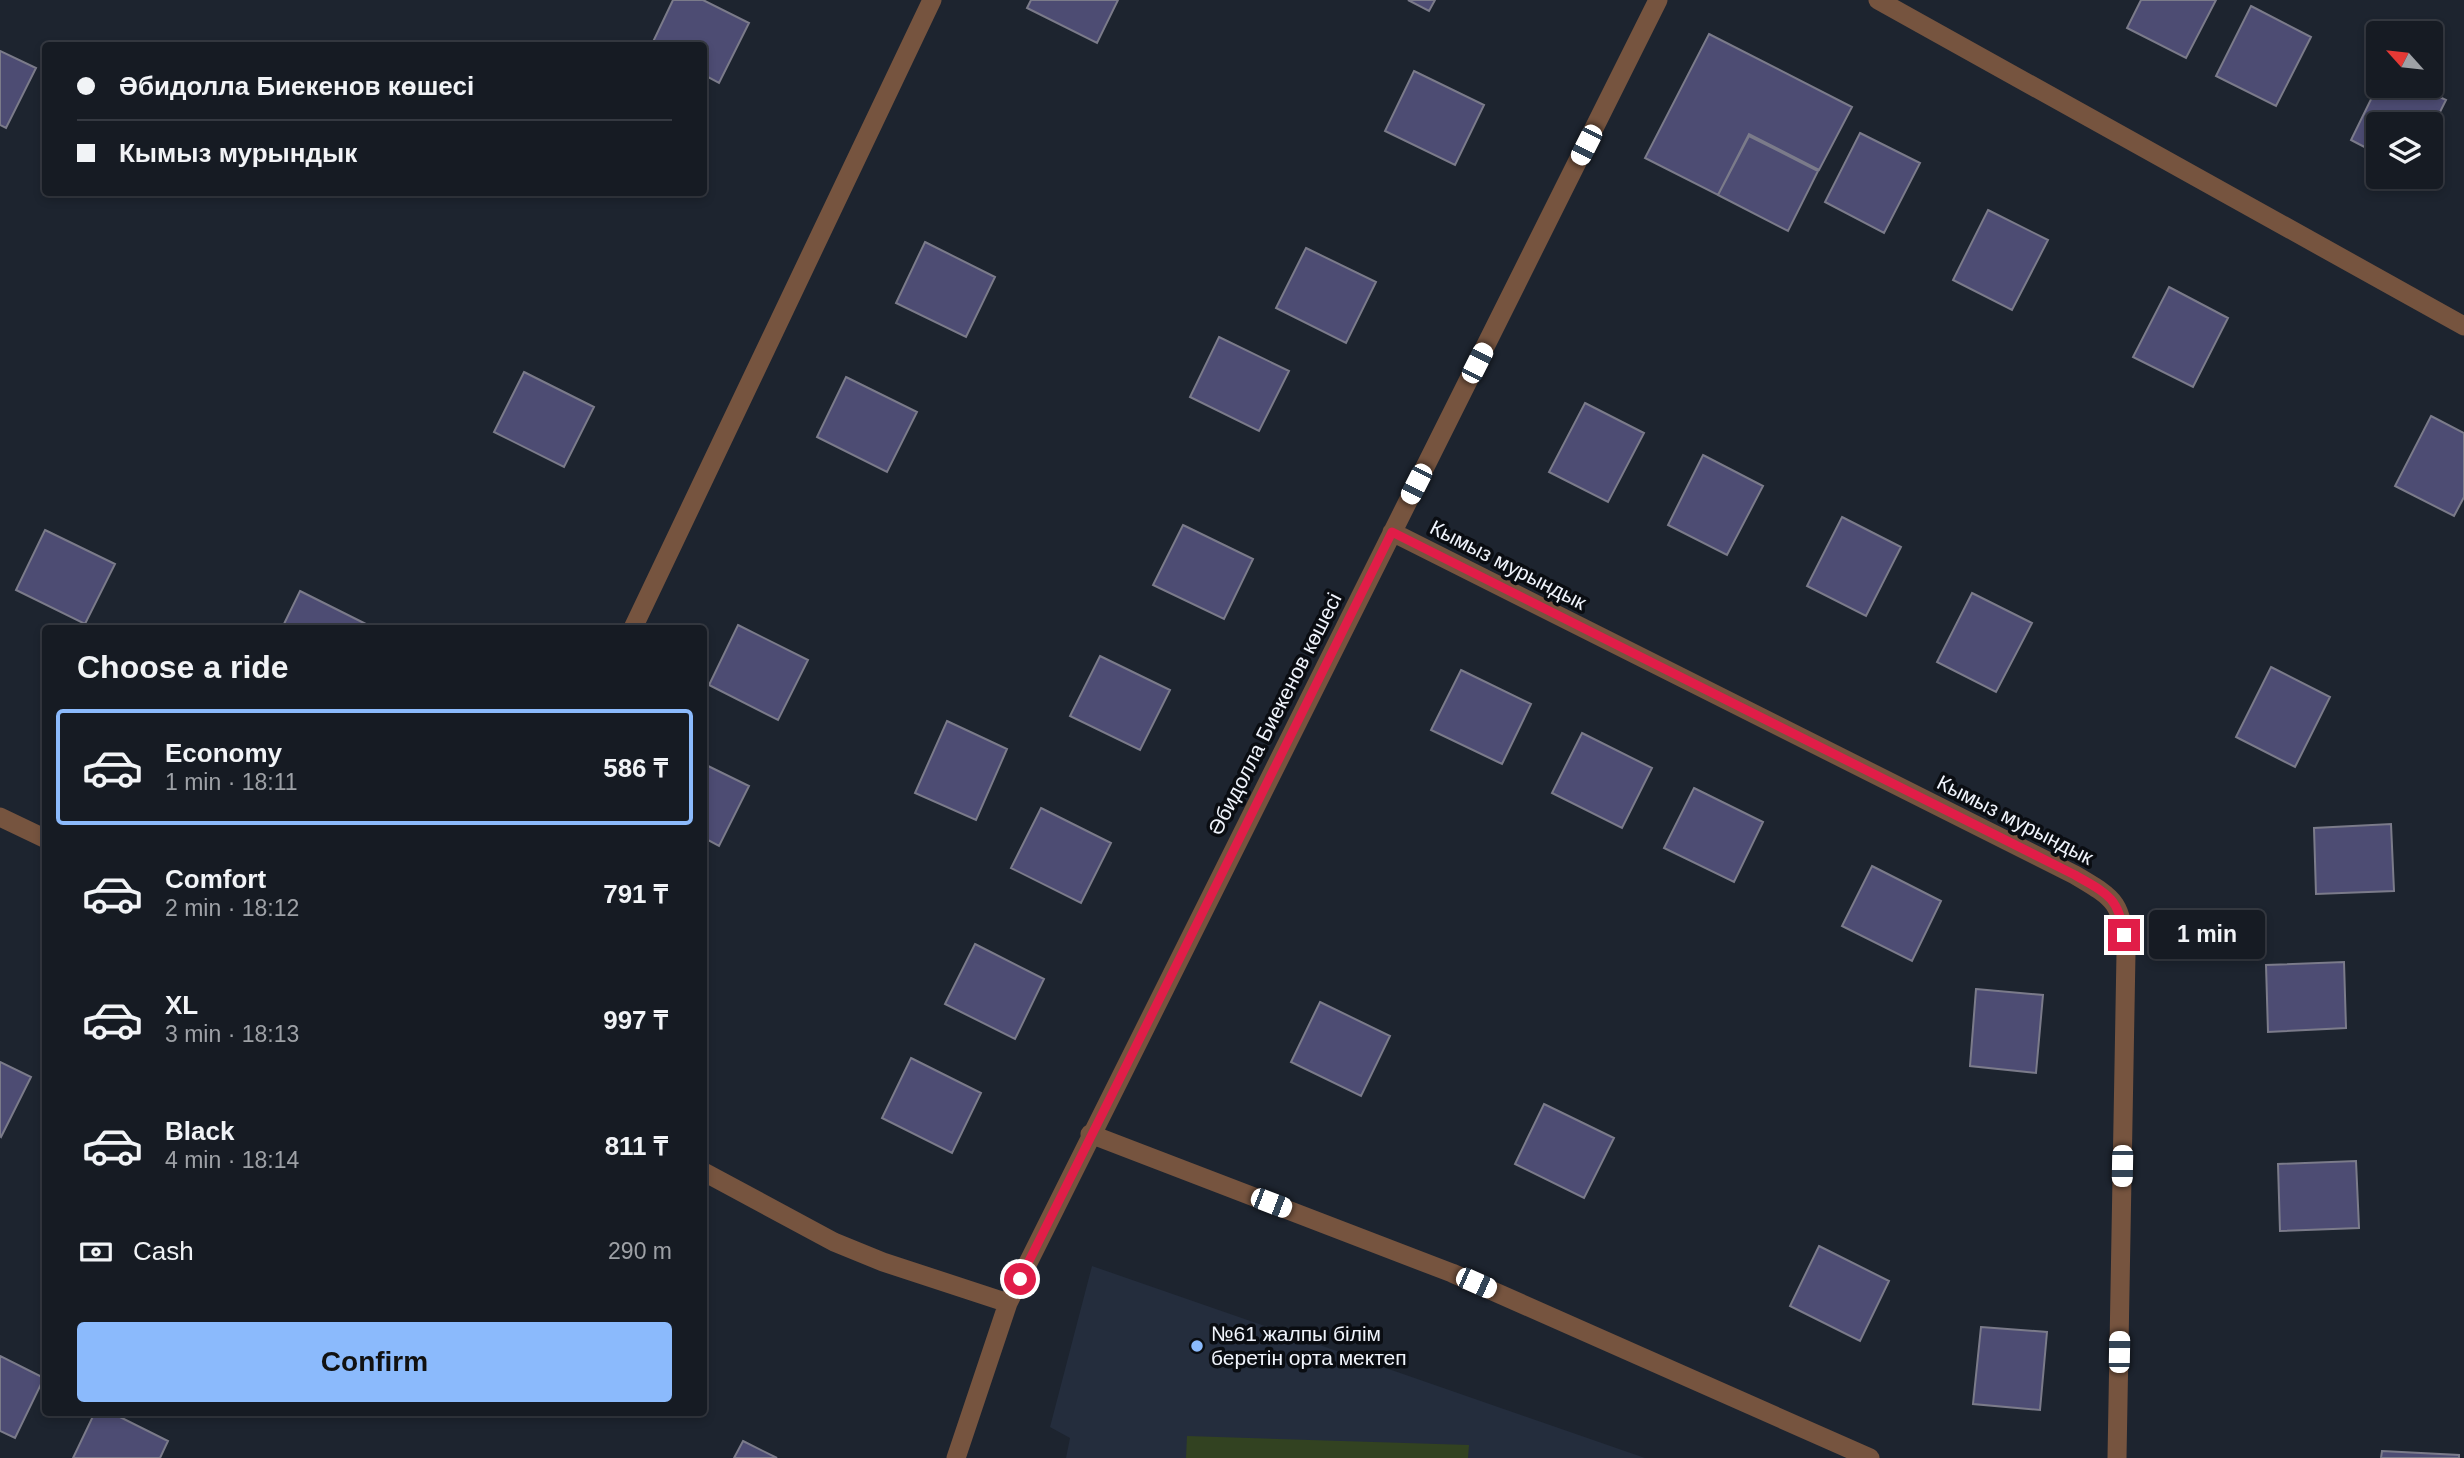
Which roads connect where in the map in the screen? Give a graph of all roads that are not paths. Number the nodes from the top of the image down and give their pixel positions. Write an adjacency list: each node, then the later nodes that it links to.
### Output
1 (932, 0): 6 (street)
2 (1658, 0): 5 (street, Әбидолла Биекенов көшесі)
3 (1878, 0): 4 (street)
4 (2464, 326)
5 (1392, 532): 9 (street, Әбидолла Биекенов көшесі); 14 (street, Кымыз мурындык)
6 (633, 625)
7 (0, 817): 8 (street)
8 (42, 837)
9 (1090, 1134): 11 (street, Әбидолла Биекенов көшесі); 13 (street)
10 (707, 1174): 11 (street)
11 (1008, 1303): 12 (street, Әбидолла Биекенов көшесі)
12 (956, 1458)
13 (1870, 1458)
14 (2117, 1458)

